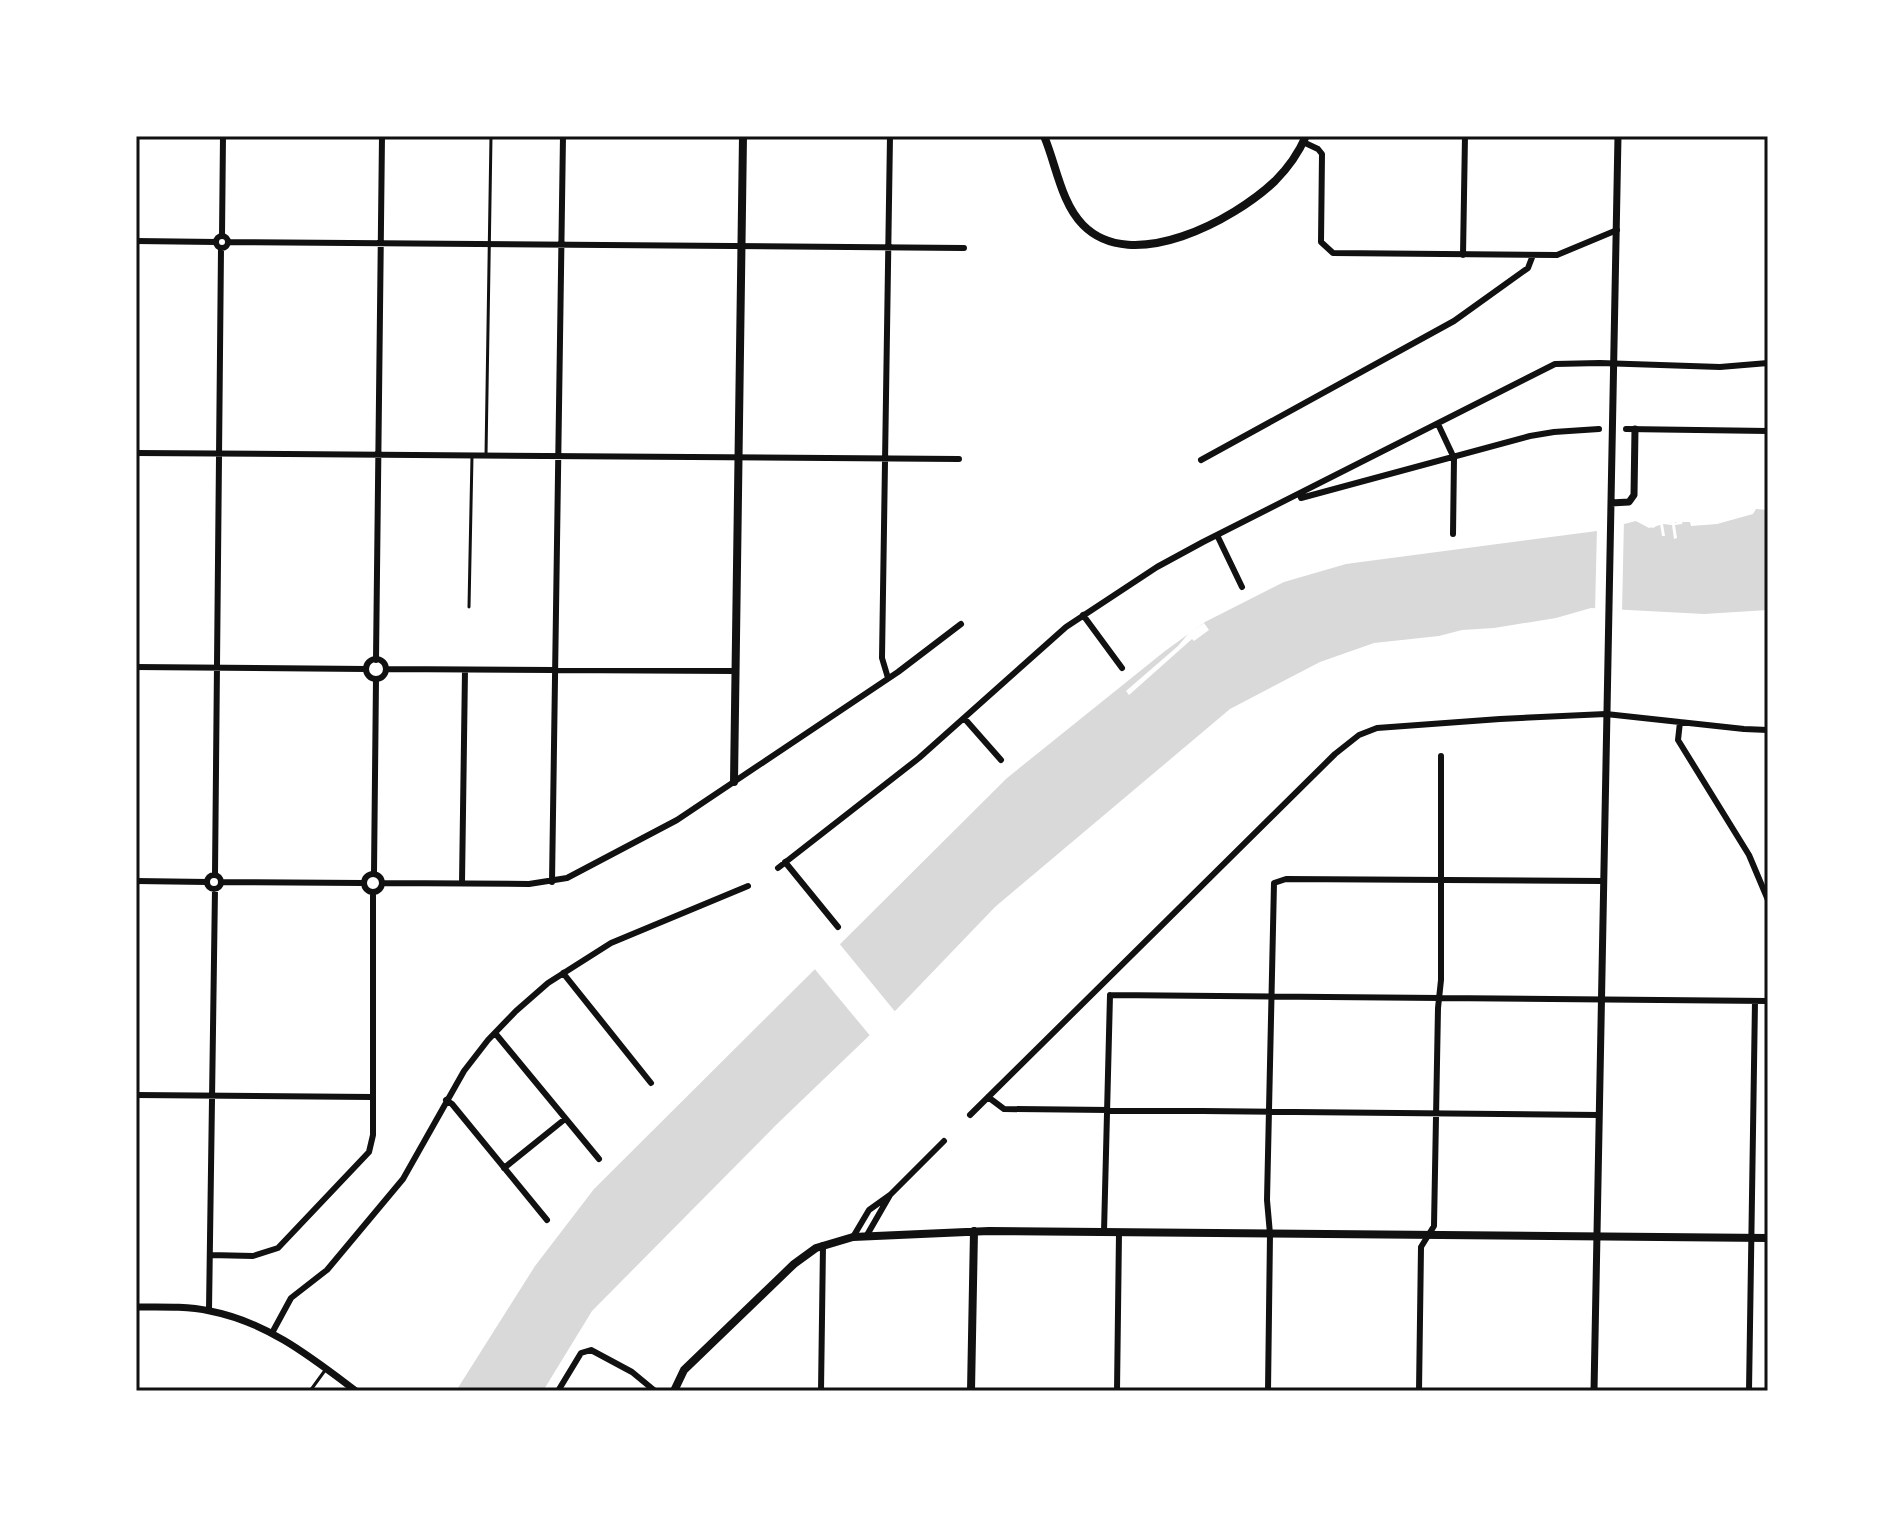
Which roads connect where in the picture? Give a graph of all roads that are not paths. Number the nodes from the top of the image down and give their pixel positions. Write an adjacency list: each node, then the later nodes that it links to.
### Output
1 (223, 136): 12 (street)
2 (382, 136): 15 (street)
3 (491, 136): 16 (lane)
4 (563, 136): 17 (street)
5 (743, 136): 19 (main road)
6 (890, 136): 20 (street)
7 (1044, 136): 10 (main road)
8 (1465, 136): 22 (street)
9 (1618, 136): 11 (street)
10 (1305, 139): 22 (street)
11 (1617, 230): 23 (street); 24 (street)
12 (222, 235): 14 (street); 18 (street)
13 (136, 241): 18 (street)
14 (228, 242): 15 (street); 18 (street)
15 (381, 243): 16 (street); 32 (street)
16 (490, 244): 17 (street); 34 (lane)
17 (561, 244): 19 (street); 35 (street)
18 (218, 245): 31 (street)
19 (741, 246): 20 (street); 36 (main road)
20 (889, 247): 21 (street); 38 (street)
21 (964, 248)
22 (1463, 255): 23 (street)
23 (1533, 255): 40 (street)
24 (1615, 363): 25 (street); 26 (street); 42 (street)
25 (1768, 363)
26 (1438, 424): 37 (street); 41 (street)
27 (1599, 429): 37 (street)
28 (1630, 429): 29 (street); 42 (street)
29 (1768, 431)
30 (136, 453): 31 (street)
31 (220, 454): 32 (street); 51 (street)
32 (378, 455): 33 (street); 49 (street)
33 (472, 456): 34 (street); 46 (lane)
34 (486, 456): 35 (street)
35 (558, 456): 36 (street); 56 (street)
36 (738, 457): 38 (street); 57 (main road)
37 (1454, 458): 41 (street); 43 (street)
38 (885, 459): 39 (street); 58 (street)
39 (959, 459)
40 (1201, 460)
41 (1290, 500): 44 (street)
42 (1611, 503): 60 (street)
43 (1453, 534)
44 (1217, 535): 45 (street); 47 (street)
45 (1242, 587)
46 (469, 607)
47 (1083, 615): 52 (street); 61 (street)
48 (961, 624): 58 (street)
49 (376, 660): 53 (street); 54 (street)
50 (136, 667): 51 (street)
51 (217, 668): 53 (street); 70 (street)
52 (1122, 668)
53 (366, 669): 59 (street)
54 (386, 669): 55 (street); 59 (street)
55 (465, 670): 56 (street); 79 (street)
56 (555, 671): 57 (street); 76 (street)
57 (735, 671): 66 (main road)
58 (888, 678): 66 (street)
59 (376, 679): 69 (street)
60 (1606, 714): 62 (street); 73 (street); 86 (street)
61 (964, 718): 65 (street); 67 (street)
62 (1680, 722): 63 (street); 83 (street)
63 (1768, 730)
64 (1441, 756): 71 (street)
65 (1001, 760)
66 (734, 782): 76 (street)
67 (785, 862): 68 (street); 84 (street)
68 (778, 868)
69 (374, 873): 77 (street); 78 (street)
70 (215, 874): 74 (street); 75 (street)
71 (1441, 880): 73 (street); 88 (street); 89 (street)
72 (136, 881): 74 (street)
73 (1603, 881): 90 (street)
74 (207, 882): 81 (street)
75 (222, 882): 77 (street); 81 (street)
76 (552, 882): 79 (street)
77 (363, 883): 82 (street)
78 (382, 883): 79 (street); 82 (street)
79 (462, 883)
80 (748, 886): 85 (street)
81 (215, 889): 96 (street)
82 (373, 892): 97 (street)
83 (1768, 900)
84 (838, 927)
85 (563, 973): 93 (street); 94 (street)
86 (1102, 984): 87 (street); 98 (street)
87 (1110, 995): 88 (street); 100 (street)
88 (1271, 997): 89 (street); 101 (street)
89 (1439, 998): 90 (street); 102 (street)
90 (1601, 1000): 91 (street); 104 (street)
91 (1755, 1001): 92 (street); 119 (street)
92 (1768, 1001)
93 (495, 1033): 99 (street); 105 (street)
94 (651, 1083)
95 (136, 1095): 96 (street)
96 (211, 1096): 97 (street); 122 (street)
97 (372, 1097): 122 (street)
98 (988, 1097): 100 (street); 103 (street)
99 (446, 1100): 108 (street); 125 (street)
100 (1106, 1110): 101 (street); 112 (street)
101 (1270, 1112): 102 (street); 114 (street)
102 (1436, 1113): 104 (street); 116 (street)
103 (970, 1115)
104 (1599, 1115): 118 (street)
105 (565, 1119): 107 (street); 108 (street)
106 (944, 1141): 109 (street)
107 (599, 1159)
108 (504, 1168): 110 (street)
109 (890, 1195): 115 (street); 117 (street)
110 (547, 1220)
111 (974, 1231): 112 (main road); 115 (main road); 133 (main road)
112 (1104, 1232): 113 (main road)
113 (1119, 1233): 114 (main road); 134 (street)
114 (1270, 1234): 116 (main road); 135 (street)
115 (867, 1235): 117 (main road)
116 (1428, 1235): 118 (main road); 136 (street)
117 (853, 1237): 121 (main road)
118 (1597, 1237): 119 (main road); 137 (street)
119 (1751, 1238): 120 (main road); 138 (street)
120 (1768, 1238)
121 (823, 1245): 131 (main road); 132 (street)
122 (210, 1255): 124 (street)
123 (136, 1307): 124 (street)
124 (209, 1310): 125 (street)
125 (272, 1333): 126 (street)
126 (326, 1369): 127 (lane); 128 (street)
127 (310, 1391)
128 (356, 1391)
129 (558, 1391): 130 (street)
130 (655, 1391)
131 (674, 1391)
132 (821, 1391)
133 (971, 1391)
134 (1117, 1391)
135 (1268, 1391)
136 (1419, 1391)
137 (1594, 1391)
138 (1749, 1391)

